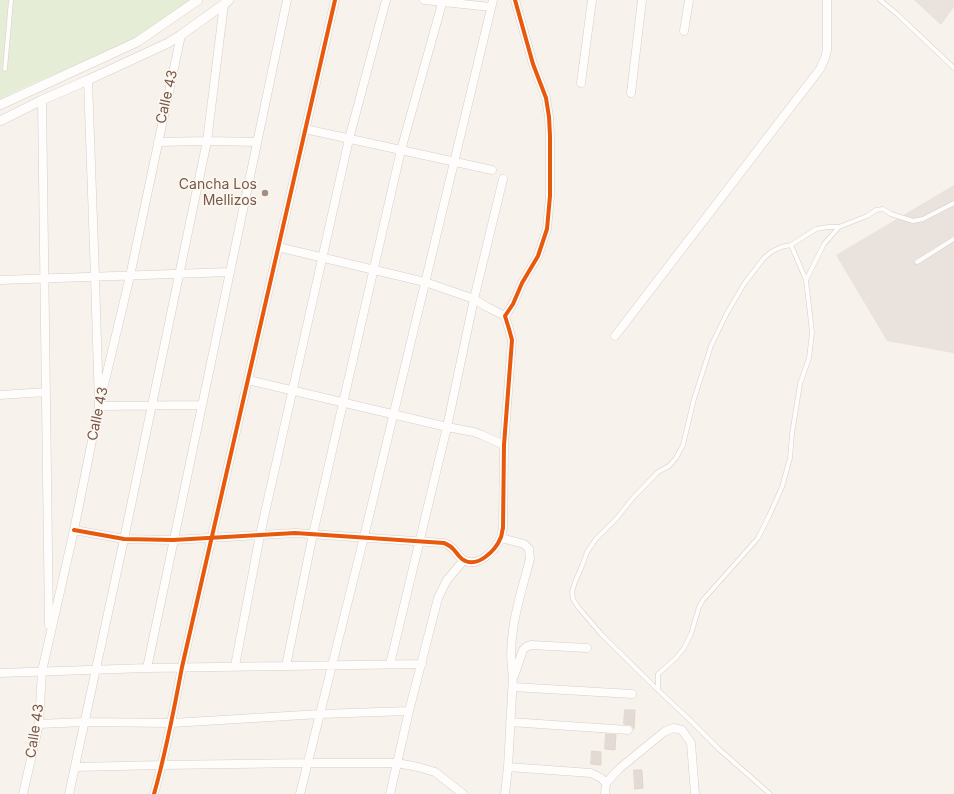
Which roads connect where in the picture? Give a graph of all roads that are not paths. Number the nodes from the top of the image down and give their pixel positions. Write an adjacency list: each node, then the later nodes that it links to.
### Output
1 (198, 0): 24 (street)
2 (287, 0): 30 (street)
3 (335, 0): 26 (street)
4 (386, 0): 27 (street)
5 (424, 0): 13 (street)
6 (515, 0): 52 (street)
7 (592, 0): 21 (street)
8 (642, 0): 22 (street)
9 (689, 0): 16 (street)
10 (827, 0): 53 (street)
11 (880, 0): 18 (lane)
12 (10, 1): 19 (lane)
13 (443, 1): 15 (street); 31 (street)
14 (227, 2): 17 (street); 28 (street)
15 (492, 4): 32 (street)
16 (684, 31)
17 (181, 35): 20 (street); 29 (street, Calle 43)
18 (954, 68)
19 (5, 69)
20 (88, 80): 23 (street); 46 (street)
21 (581, 83)
22 (631, 93)
23 (42, 100): 25 (street); 47 (street)
24 (0, 105)
25 (0, 121)
26 (306, 129): 27 (street); 39 (street)
27 (350, 139): 31 (street); 40 (street)
28 (207, 141): 29 (street); 30 (street); 44 (street)
29 (158, 142): 45 (street, Calle 43)
30 (257, 142): 43 (street)
31 (400, 150): 32 (street); 42 (street)
32 (454, 161): 33 (street); 50 (street)
33 (492, 170)
34 (503, 179): 51 (street)
35 (954, 203): 36 (lane)
36 (839, 226): 38 (lane); 49 (lane)
37 (954, 239): 41 (lane)
38 (791, 245): 49 (lane); 89 (lane)
39 (278, 247): 40 (street); 54 (street)
40 (323, 258): 42 (street); 55 (street)
41 (917, 262)
42 (373, 270): 50 (street); 58 (street)
43 (230, 272): 44 (street); 59 (street)
44 (180, 274): 45 (street); 61 (street)
45 (130, 276): 46 (street); 60 (street, Calle 43)
46 (95, 277): 47 (street); 60 (street)
47 (44, 278): 48 (street); 56 (street)
48 (0, 280)
49 (806, 280): 89 (lane)
50 (425, 282): 51 (street); 62 (street)
51 (474, 299): 52 (street); 63 (street)
52 (505, 316): 64 (street)
53 (615, 336)
54 (248, 380): 55 (street); 68 (street)
55 (293, 391): 58 (street); 67 (street)
56 (46, 392): 57 (street); 75 (street)
57 (0, 395)
58 (343, 403): 62 (street); 66 (street)
59 (202, 405): 61 (street); 72 (street)
60 (99, 406): 61 (street); 65 (street, Calle 43)
61 (152, 406): 71 (street)
62 (393, 415): 63 (street); 69 (street)
63 (447, 428): 64 (street); 73 (street)
64 (504, 445): 70 (street)
65 (74, 530): 71 (street); 75 (street, Calle 43)
66 (313, 534): 67 (street); 69 (street); 81 (street)
67 (260, 535): 68 (street); 80 (street)
68 (212, 538): 72 (street); 82 (street)
69 (364, 538): 73 (street); 79 (street)
70 (500, 538): 74 (street); 87 (street)
71 (124, 539): 72 (street); 84 (street)
72 (174, 540): 83 (street)
73 (420, 541): 74 (street); 77 (street)
74 (464, 560): 78 (street)
75 (49, 639): 85 (street, Calle 43)
76 (587, 648): 87 (street)
77 (390, 664): 78 (street); 79 (street)
78 (422, 664): 91 (street)
79 (332, 665): 81 (street); 92 (street)
80 (235, 666): 81 (street); 82 (street)
81 (286, 666)
82 (182, 667): 83 (street); 95 (street)
83 (147, 668): 84 (street)
84 (96, 669): 85 (street); 93 (street)
85 (42, 671): 86 (street); 96 (street, Calle 43)
86 (0, 673)
87 (514, 676): 88 (street)
88 (513, 687): 90 (street); 94 (street)
89 (658, 690): 113 (lane)
90 (632, 694)
91 (409, 711): 92 (street); 99 (street)
92 (320, 714): 95 (street); 98 (street)
93 (84, 722): 95 (street); 96 (street); 101 (street)
94 (510, 722): 97 (street); 102 (street)
95 (172, 723): 100 (street)
96 (40, 724): 104 (street, Calle 43)
97 (628, 730)
98 (308, 763): 99 (street); 100 (street); 107 (street)
99 (397, 763): 108 (street); 109 (street)
100 (162, 765): 101 (street); 106 (street)
101 (75, 767): 105 (street)
102 (508, 767): 103 (street); 110 (street)
103 (604, 781): 111 (street); 112 (street)
104 (23, 794)
105 (69, 794)
106 (154, 794)
107 (300, 794)
108 (390, 794)
109 (463, 794)
110 (505, 794)
111 (604, 794)
112 (695, 794)
113 (770, 794)

